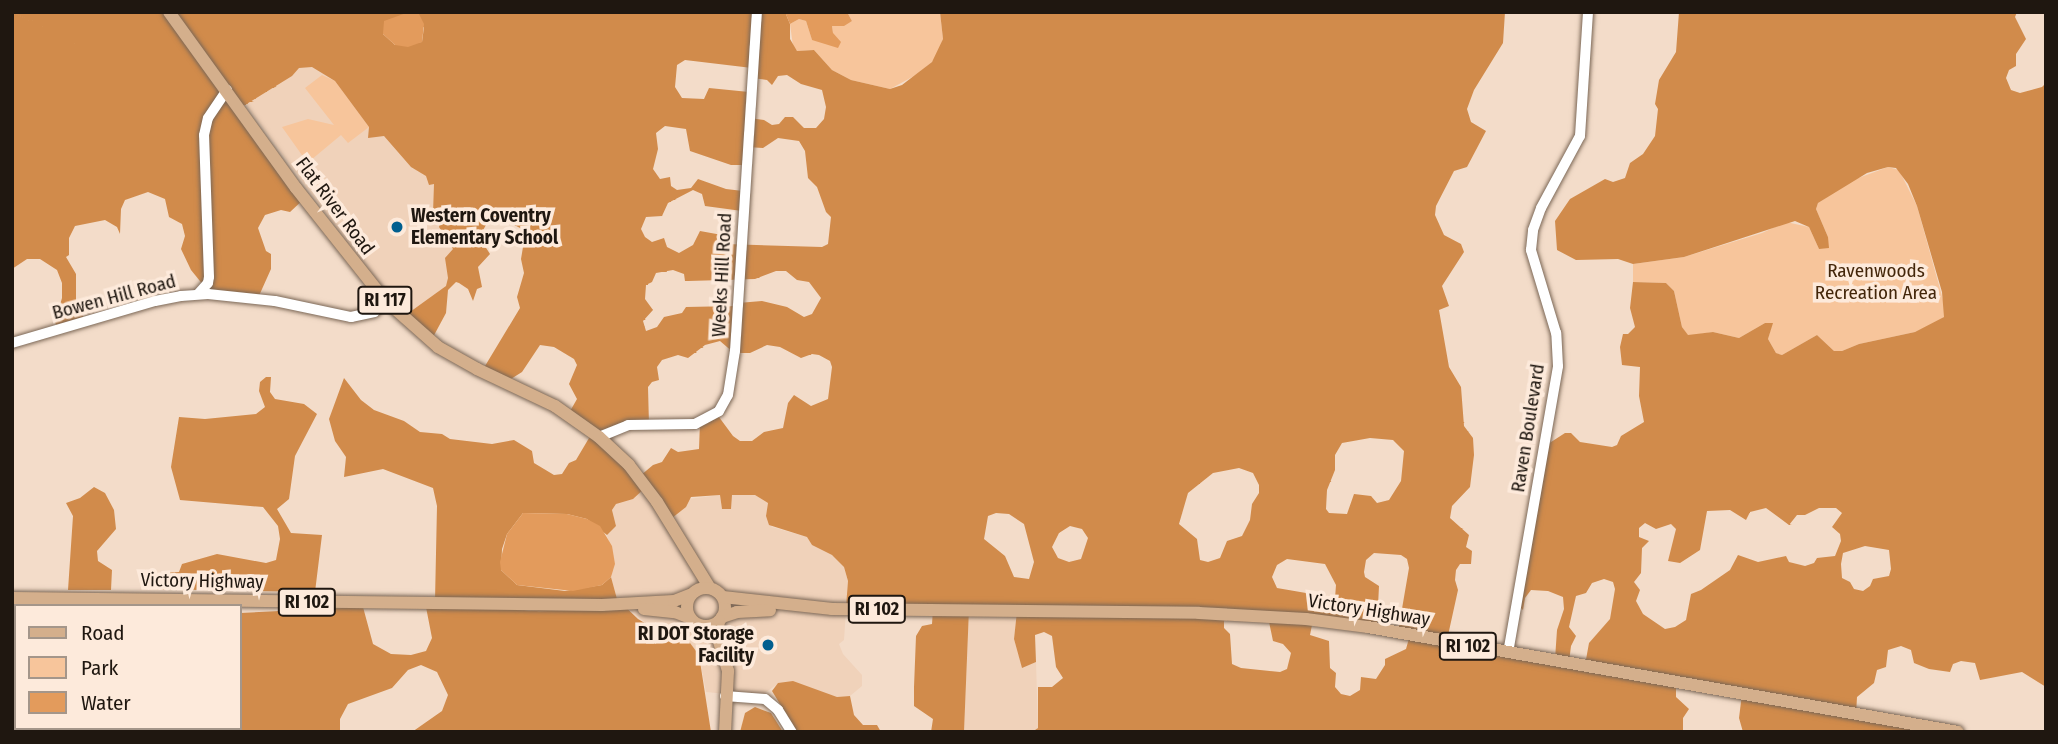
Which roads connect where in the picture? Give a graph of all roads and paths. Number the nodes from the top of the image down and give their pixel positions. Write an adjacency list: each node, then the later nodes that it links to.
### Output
1 (169, 12): 4 (main road, Flat River Road / RI 117)
2 (757, 12): 8 (street, Weeks Hill Road)
3 (1588, 12): 18 (street, Raven Boulevard)
4 (227, 90): 5 (street); 6 (main road, Flat River Road / RI 117)
5 (198, 295): 6 (street, Bowen Hill Road); 7 (street, Bowen Hill Road)
6 (387, 301): 8 (main road, Flat River Road / RI 117)
7 (12, 343)
8 (599, 437): 9 (main road, Flat River Road / RI 117)
9 (667, 516): 10 (main road, Flat River Road); 11 (main road, Flat River Road / RI 117)
10 (710, 588): 11 (main road); 12 (main road)
11 (692, 594): 14 (main road, Victory Highway / RI 102); 17 (main road)
12 (723, 597): 15 (main road, Victory Highway / RI 102); 16 (main road)
13 (12, 598): 14 (main road, Victory Highway / RI 102)
14 (601, 605): 17 (main road, Victory Highway / RI 102)
15 (809, 607): 16 (main road, Victory Highway / RI 102); 18 (main road, Victory Highway / RI 102)
16 (720, 619): 17 (main road); 19 (main road)
17 (695, 622): 19 (main road)
18 (1508, 653): 22 (main road, Victory Highway / RI 102)
19 (725, 696): 20 (main road); 21 (street)
20 (725, 732)
21 (792, 732)
22 (1958, 732)

